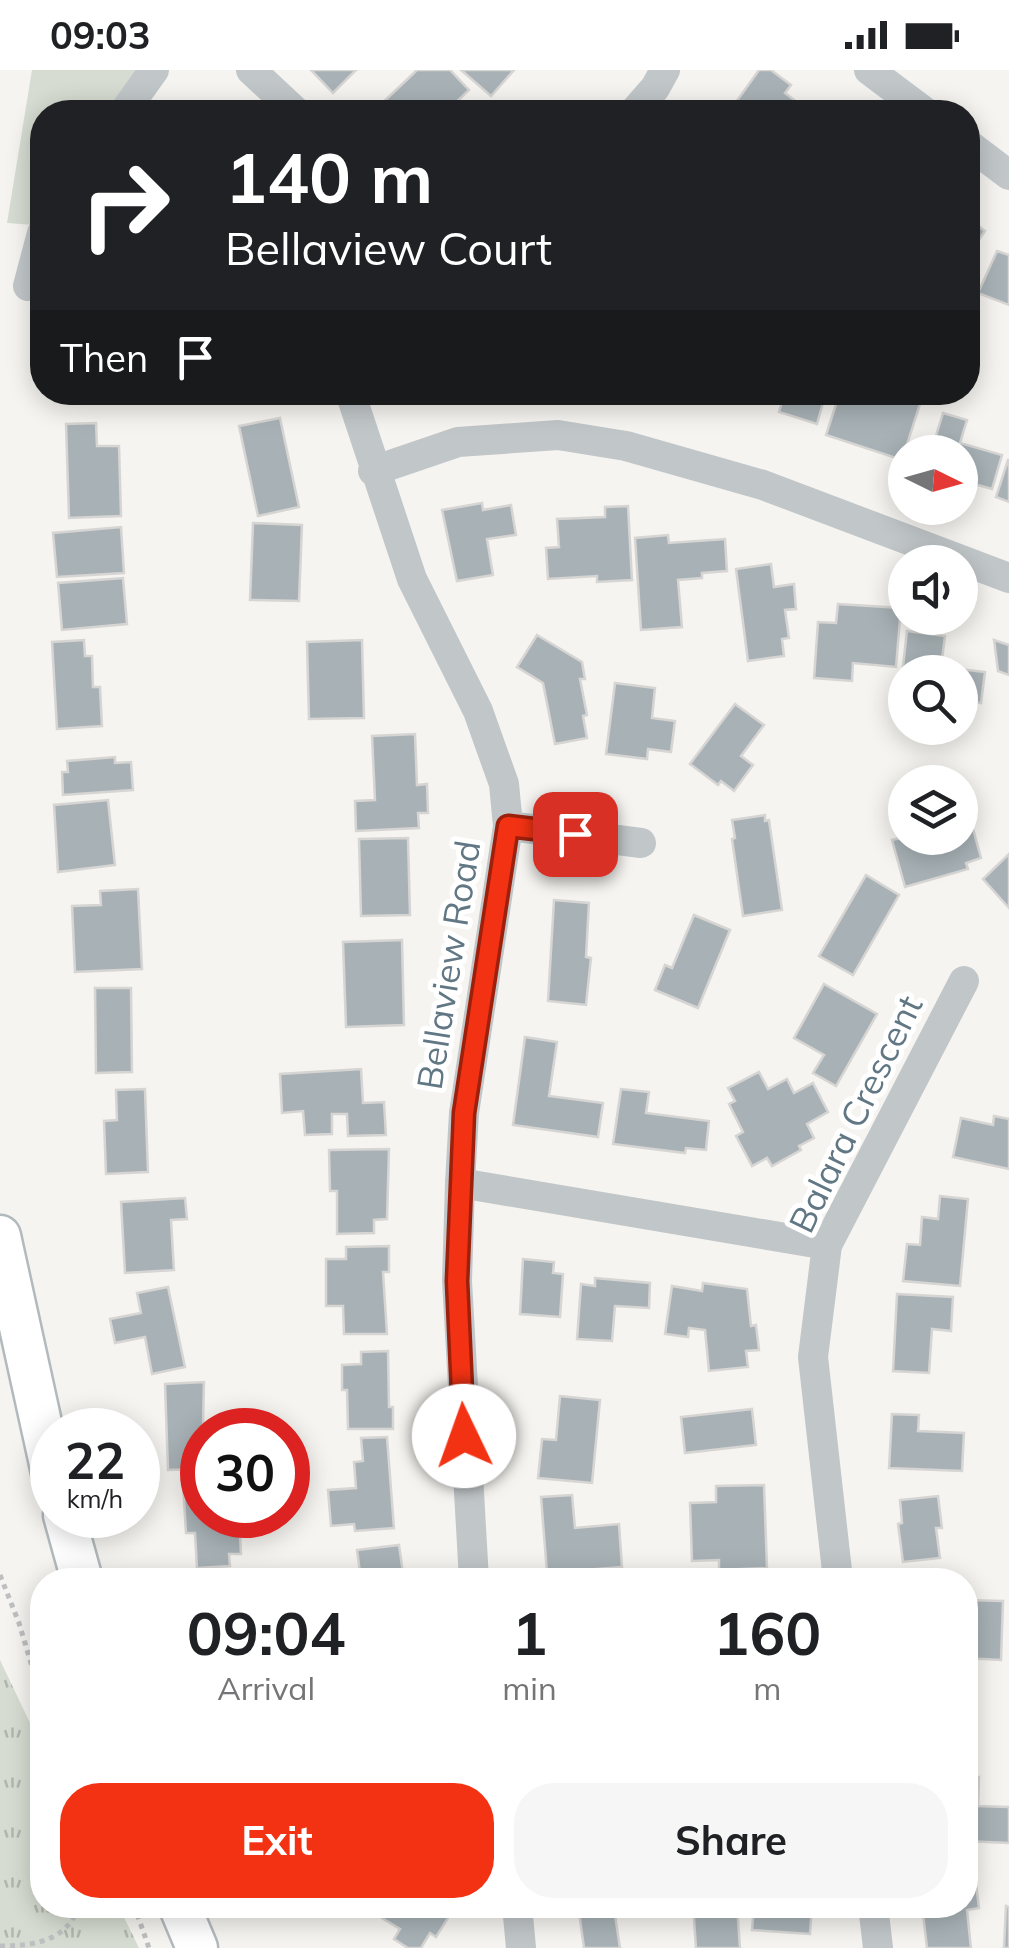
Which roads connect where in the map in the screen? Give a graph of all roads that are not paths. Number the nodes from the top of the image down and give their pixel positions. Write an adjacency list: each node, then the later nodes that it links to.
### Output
1 (154, 70): 5 (street)
2 (251, 70): 6 (street)
3 (665, 70): 7 (street)
4 (869, 70): 8 (street)
5 (133, 100)
6 (283, 100)
7 (644, 100)
8 (910, 100)
9 (980, 153): 10 (street)
10 (1009, 175)
11 (30, 279): 12 (street)
12 (28, 286)
13 (354, 405): 14 (street, Bellaview Road)
14 (373, 471): 15 (street); 16 (street, Bellaview Road)
15 (1009, 578)
16 (508, 826): 17 (street); 19 (street, Bellaview Road)
17 (641, 843)
18 (964, 981): 21 (street, Balara Crescent)
19 (460, 1182): 21 (street); 25 (street, Bellaview Road)
20 (0, 1236): 22 (main road)
21 (827, 1245): 26 (street, Balara Crescent)
22 (38, 1408)
23 (70, 1538): 24 (main road)
24 (79, 1568)
25 (473, 1568)
26 (837, 1568)
27 (184, 1918): 30 (main road)
28 (518, 1918): 31 (street)
29 (875, 1918): 32 (street)
30 (197, 1948)
31 (521, 1948)
32 (878, 1948)

